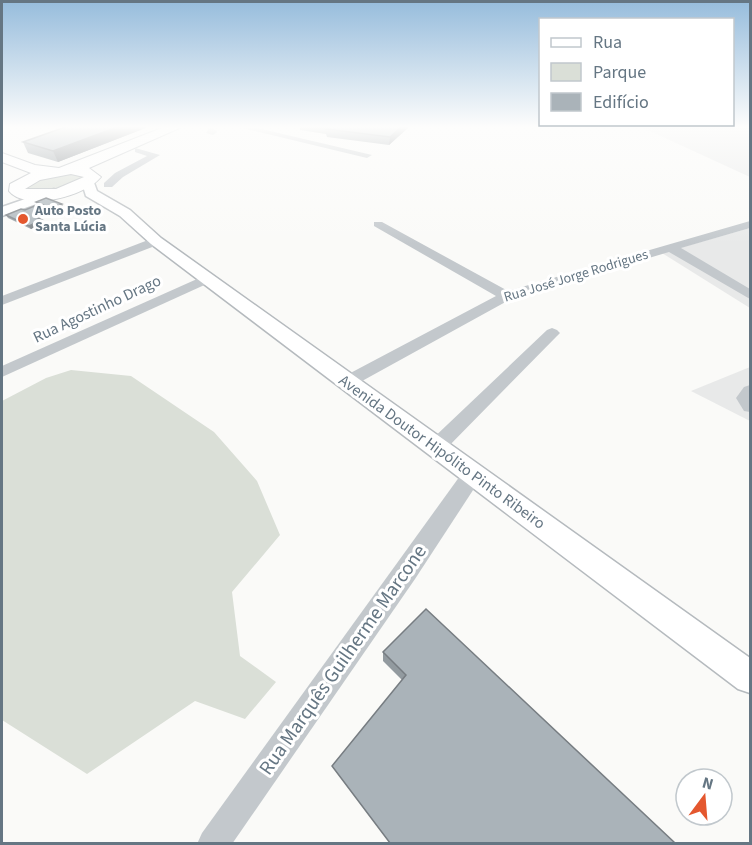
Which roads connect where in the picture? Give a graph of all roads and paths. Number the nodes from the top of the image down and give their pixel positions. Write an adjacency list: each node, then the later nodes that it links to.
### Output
1 (26, 165): 6 (highway)
2 (79, 165): 6 (highway)
3 (114, 165): 7 (highway)
4 (139, 165): 8 (street)
5 (2, 166): 9 (highway)
6 (66, 171): 7 (highway); 9 (highway)
7 (91, 180): 10 (highway); 15 (main road, Avenida Doutor Hipólito Pinto Ribeiro)
8 (108, 185)
9 (17, 189): 10 (highway); 11 (main road)
10 (59, 193): 12 (main road); 15 (main road, Avenida Doutor Hipólito Pinto Ribeiro)
11 (2, 199)
12 (2, 212)
13 (378, 224): 20 (street)
14 (750, 224): 17 (street, Rua José Jorge Rodrigues)
15 (136, 225): 16 (main road, Avenida Doutor Hipólito Pinto Ribeiro)
16 (156, 241): 18 (main road, Avenida Doutor Hipólito Pinto Ribeiro); 21 (street)
17 (670, 247): 19 (street); 20 (street, Rua José Jorge Rodrigues)
18 (206, 279): 23 (street, Rua Agostinho Drago); 24 (main road, Avenida Doutor Hipólito Pinto Ribeiro)
19 (750, 295)
20 (506, 296): 24 (street, Rua José Jorge Rodrigues)
21 (2, 301)
22 (552, 333): 27 (street)
23 (2, 372)
24 (347, 382): 27 (main road, Avenida Doutor Hipólito Pinto Ribeiro)
25 (750, 392): 26 (street)
26 (750, 406)
27 (435, 448): 28 (main road, Avenida Doutor Hipólito Pinto Ribeiro)
28 (472, 475): 29 (main road, Avenida Doutor Hipólito Pinto Ribeiro); 30 (street, Rua Marquês Guilherme Marcone)
29 (750, 677)
30 (213, 843)

